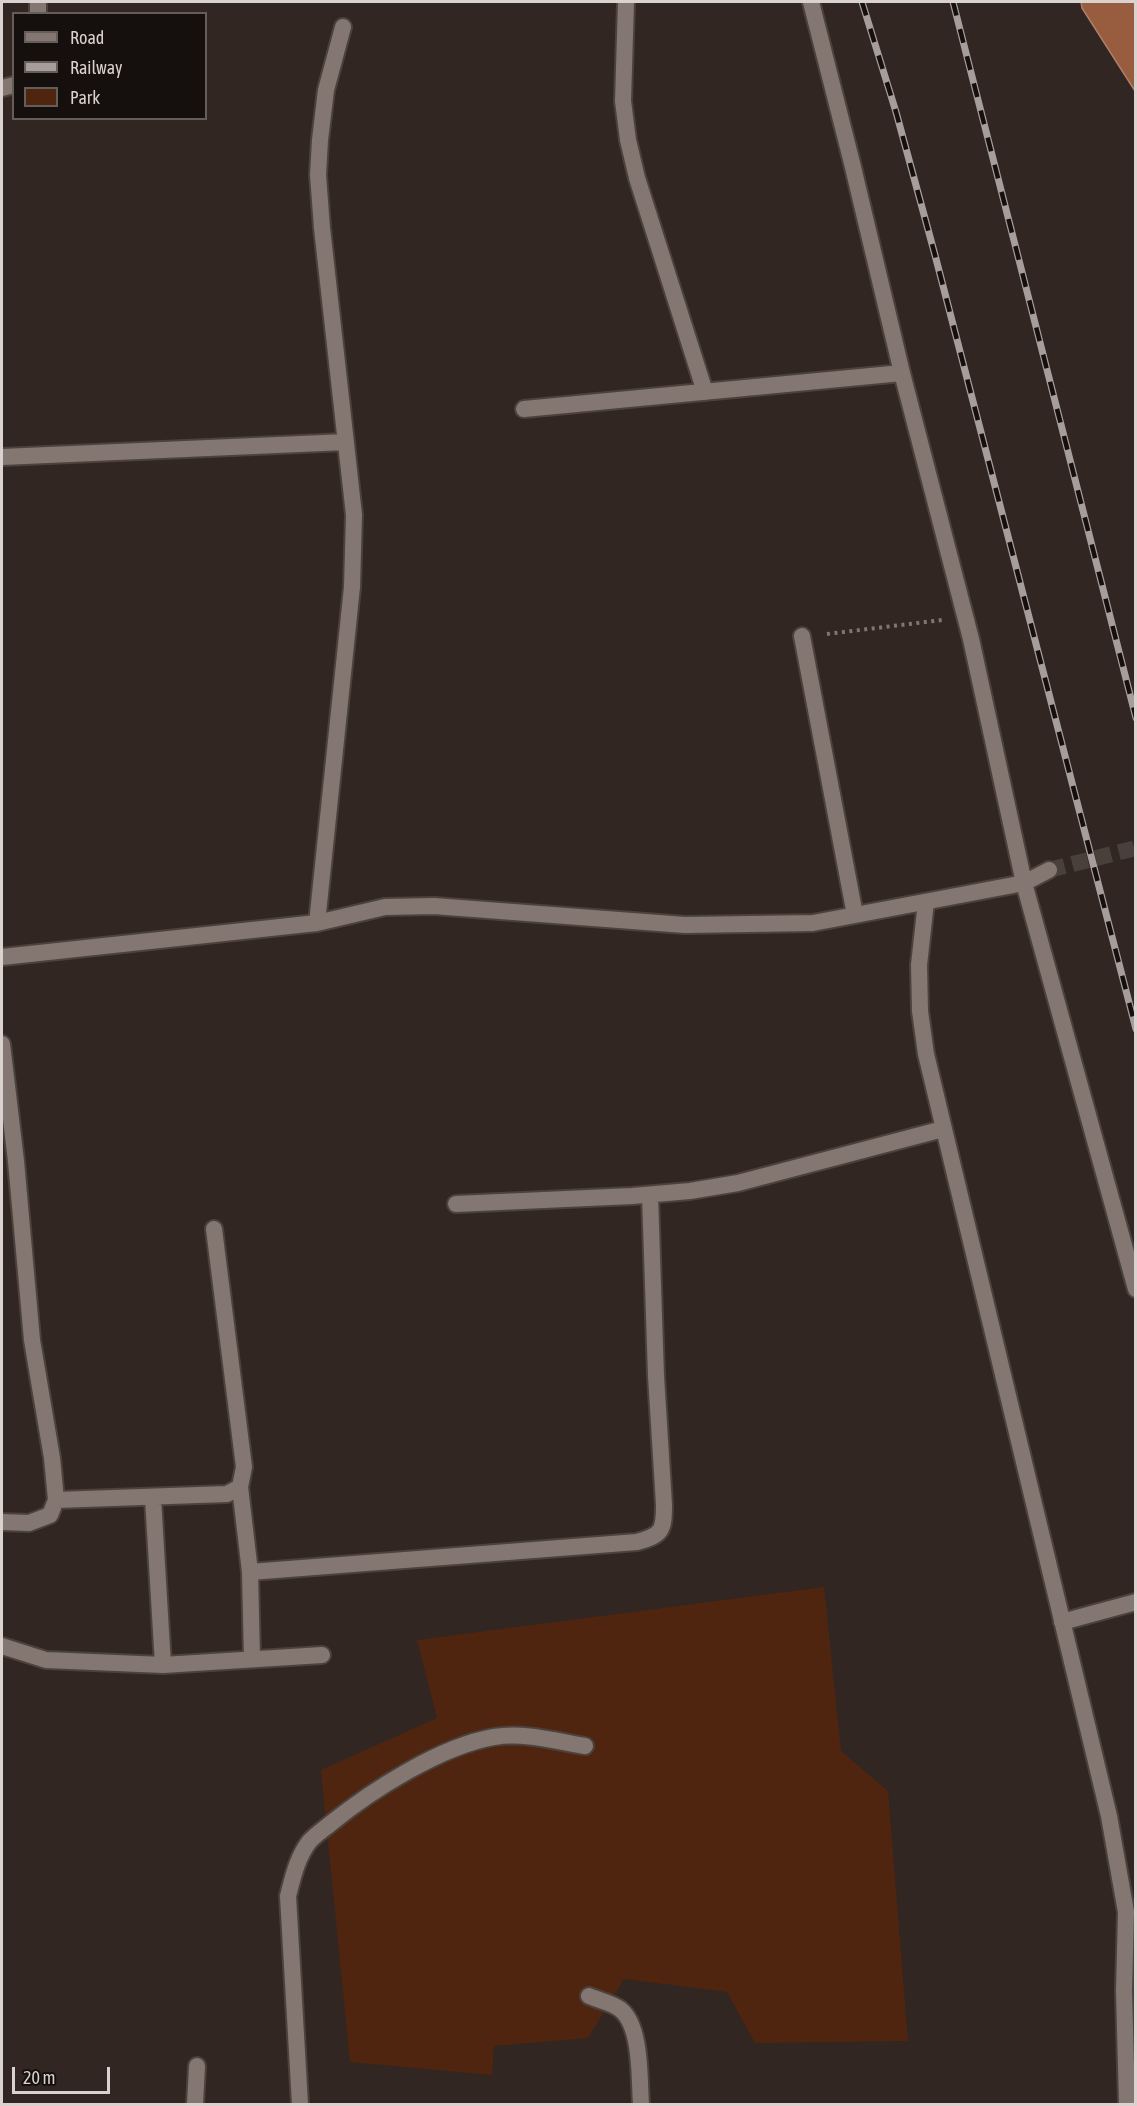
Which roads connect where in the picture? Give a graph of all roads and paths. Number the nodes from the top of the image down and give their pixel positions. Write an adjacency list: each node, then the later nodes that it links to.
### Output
1 (626, 2): 5 (street)
2 (811, 2): 4 (street)
3 (343, 27): 7 (street)
4 (902, 373): 5 (street); 9 (street)
5 (705, 392): 6 (street)
6 (524, 409)
7 (346, 442): 8 (street); 15 (street)
8 (2, 457)
9 (965, 618): 10 (path); 12 (street)
10 (802, 636): 14 (street)
11 (1049, 870): 12 (street)
12 (1024, 883): 13 (street); 22 (street)
13 (926, 902): 14 (street); 18 (street)
14 (855, 915): 15 (street)
15 (317, 923): 16 (street)
16 (2, 957)
17 (2, 1044): 25 (street)
18 (943, 1129): 19 (street); 29 (street)
19 (650, 1195): 20 (street); 27 (street)
20 (456, 1204)
21 (214, 1229): 23 (street)
22 (1136, 1289)
23 (240, 1487): 24 (street); 27 (street)
24 (153, 1498): 25 (street); 33 (street)
25 (56, 1500): 26 (street)
26 (2, 1522)
27 (250, 1572): 32 (street)
28 (1136, 1602): 29 (street)
29 (1062, 1622): 40 (street)
30 (2, 1646): 33 (street)
31 (322, 1654): 32 (street)
32 (252, 1659): 33 (street)
33 (164, 1665)
34 (585, 1746): 38 (street)
35 (589, 1996): 39 (street)
36 (197, 2066): 37 (street)
37 (195, 2104)
38 (300, 2104)
39 (641, 2104)
40 (1127, 2104)

